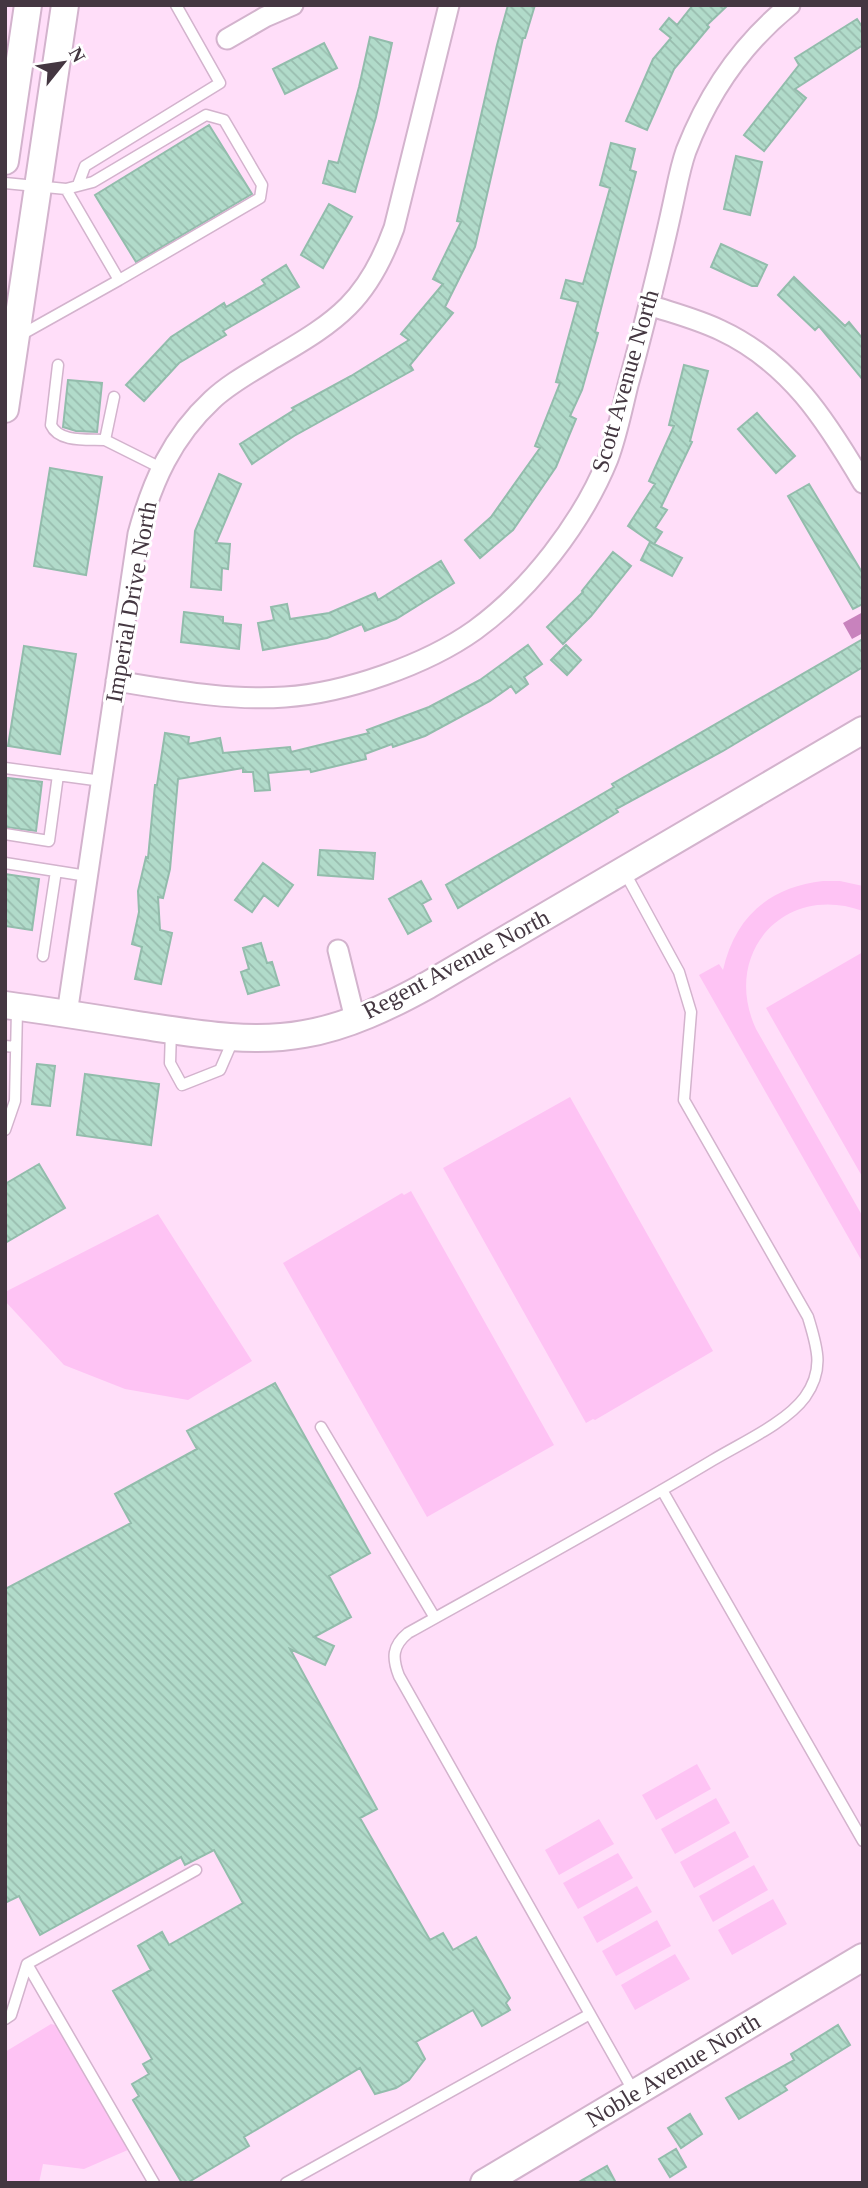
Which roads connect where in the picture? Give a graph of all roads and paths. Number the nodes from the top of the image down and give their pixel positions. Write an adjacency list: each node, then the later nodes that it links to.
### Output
1 (28, 5): 8 (street)
2 (65, 5): 12 (street)
3 (176, 5): 11 (lane)
4 (293, 5): 7 (street)
5 (449, 5): 21 (street, Imperial Drive North)
6 (790, 5): 15 (street, Scott Avenue North)
7 (227, 39)
8 (10, 102): 9 (street)
9 (5, 161)
10 (5, 183): 12 (lane)
11 (78, 185): 13 (lane); 14 (lane)
12 (39, 187): 13 (lane); 16 (street)
13 (66, 188): 14 (lane)
14 (119, 280): 16 (lane)
15 (649, 305): 22 (street); 23 (street, Scott Avenue North)
16 (16, 338): 19 (street)
17 (58, 365): 20 (lane)
18 (114, 397): 20 (lane)
19 (5, 409)
20 (105, 440): 21 (lane)
21 (161, 468): 23 (street, Imperial Drive North)
22 (863, 483)
23 (116, 681): 27 (street, Imperial Drive North)
24 (863, 730): 30 (street, Regent Avenue North)
25 (5, 768): 26 (lane)
26 (58, 775): 27 (lane); 28 (lane)
27 (102, 781): 32 (street, Imperial Drive North)
28 (5, 834)
29 (5, 863): 31 (lane)
30 (624, 870): 37 (street, Regent Avenue North); 43 (lane)
31 (56, 871): 32 (lane); 34 (lane)
32 (87, 876): 36 (street, Imperial Drive North)
33 (338, 950): 37 (street)
34 (43, 956)
35 (11, 1005): 36 (street, Regent Avenue North); 40 (lane)
36 (67, 1014): 38 (street, Regent Avenue North)
37 (355, 1019): 39 (street, Regent Avenue North)
38 (171, 1030): 39 (street, Regent Avenue North); 39 (lane)
39 (235, 1036)
40 (11, 1046): 41 (lane)
41 (5, 1130)
42 (321, 1427): 44 (lane)
43 (662, 1490): 44 (lane); 45 (lane)
44 (435, 1618): 49 (lane)
45 (863, 1841)
46 (196, 1870): 48 (lane)
47 (863, 1957): 51 (street, Noble Avenue North)
48 (27, 1964): 50 (lane); 52 (lane)
49 (590, 2014): 51 (lane); 53 (lane)
50 (5, 2019)
51 (634, 2092): 54 (street, Noble Avenue North)
52 (154, 2183)
53 (286, 2183)
54 (484, 2183)

